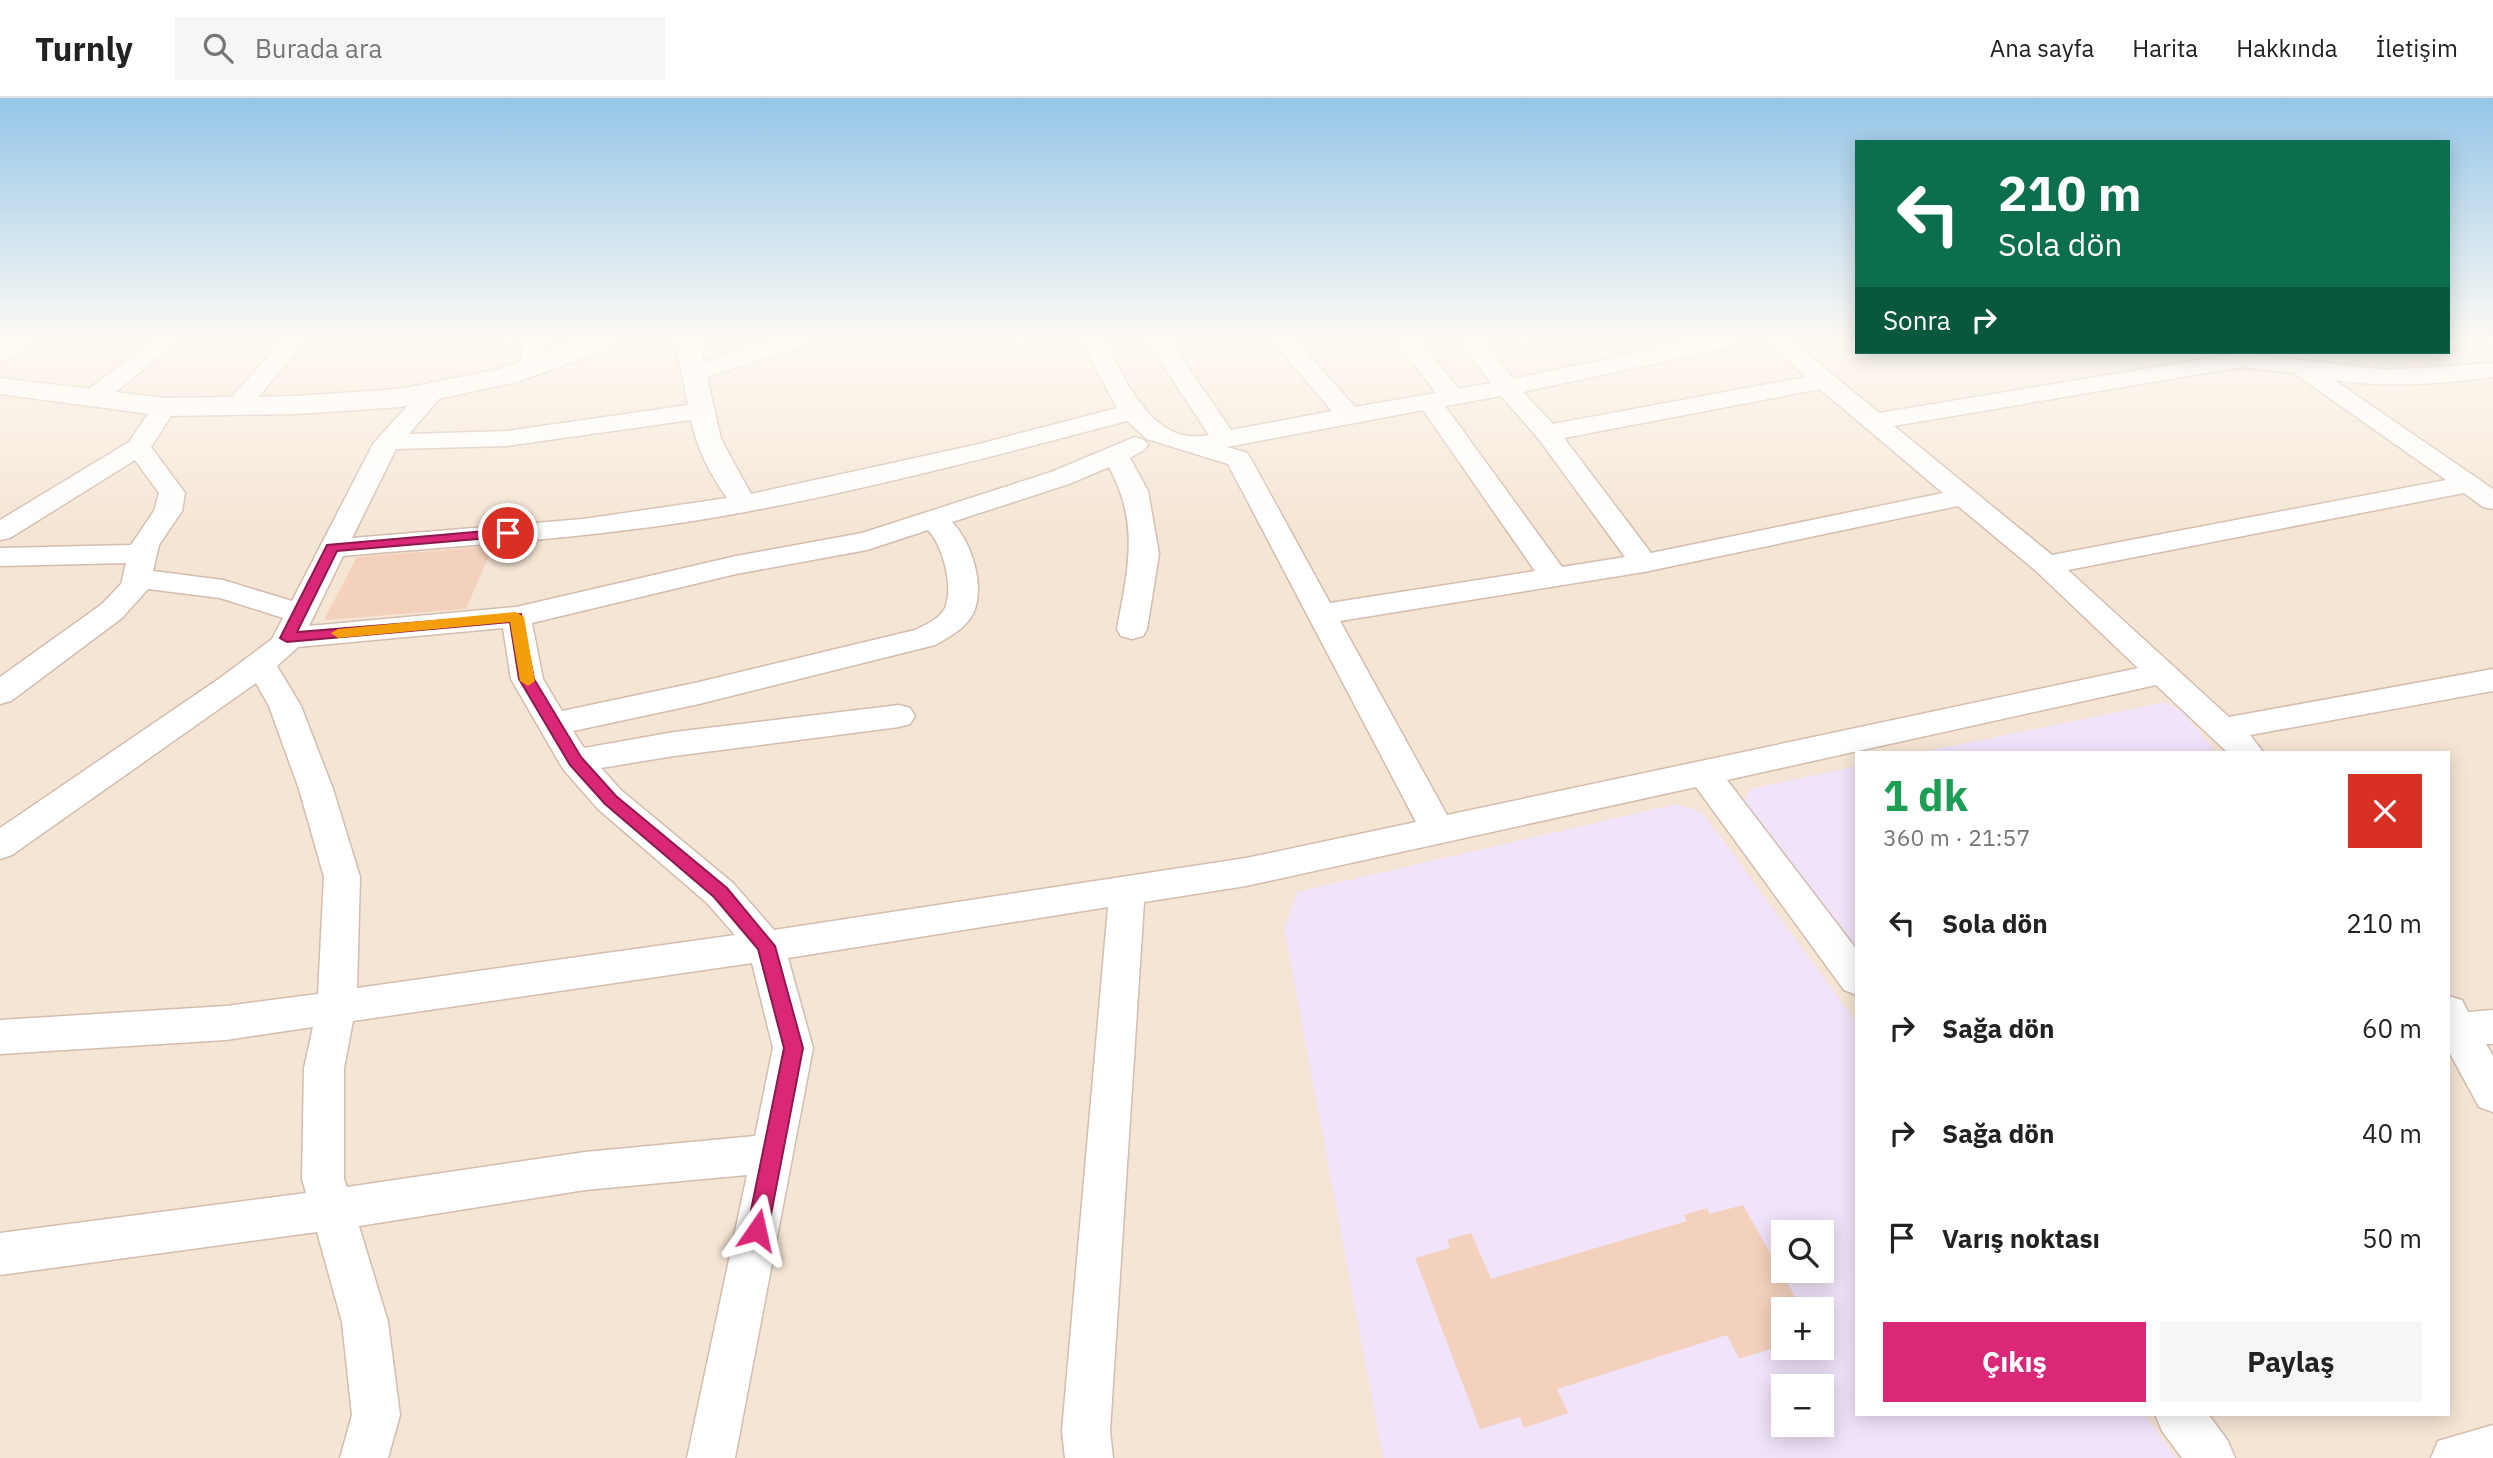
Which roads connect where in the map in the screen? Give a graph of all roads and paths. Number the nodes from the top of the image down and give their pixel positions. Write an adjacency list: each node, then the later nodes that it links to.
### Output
1 (147, 404): 16 (street)
2 (268, 404): 15 (street)
3 (422, 404): 23 (street)
4 (701, 404): 17 (street)
5 (1128, 404): 18 (street)
6 (1191, 404): 24 (street)
7 (1340, 404): 19 (street)
8 (1411, 404): 19 (street)
9 (1443, 404): 38 (street)
10 (1520, 404): 21 (street)
11 (1700, 404): 21 (street)
12 (1855, 404): 20 (street)
13 (1975, 404): 20 (street)
14 (2353, 404): 27 (street)
15 (237, 406): 16 (street)
16 (165, 407): 25 (street)
17 (702, 411): 23 (street); 30 (street)
18 (1132, 412): 22 (street); 30 (street)
19 (1350, 416): 24 (street)
20 (1876, 421): 28 (street)
21 (1547, 433): 35 (street)
22 (1156, 434): 24 (street); 26 (street)
23 (390, 441): 33 (street)
24 (1211, 442): 39 (street)
25 (138, 447): 32 (street); 37 (street)
26 (1115, 455): 31 (street); 41 (street)
27 (2469, 484): 29 (street); 36 (street)
28 (1965, 496): 35 (street); 36 (street)
29 (2493, 501)
30 (744, 504): 33 (street)
31 (934, 520): 40 (street); 47 (street)
32 (0, 532)
33 (332, 548): 42 (street)
34 (0, 557): 37 (street)
35 (1644, 563): 38 (street)
36 (2046, 565): 43 (street)
37 (140, 566): 42 (street); 45 (street)
38 (1553, 578): 39 (street)
39 (1321, 614): 52 (street)
40 (516, 617): 42 (street); 47 (street)
41 (1132, 629)
42 (282, 638): 53 (street); 57 (street)
43 (2163, 673): 48 (street); 51 (street)
44 (2493, 680): 48 (street)
45 (0, 692)
46 (900, 716): 50 (street)
47 (552, 724): 50 (street)
48 (2224, 729): 49 (street)
49 (2246, 751)
50 (575, 761): 55 (street)
51 (1704, 773): 52 (street); 56 (street)
52 (1437, 831): 54 (street)
53 (0, 846)
54 (1126, 891): 55 (street); 68 (street)
55 (766, 946): 57 (street); 61 (street)
56 (1855, 976)
57 (337, 1007): 59 (street); 62 (street)
58 (2462, 1024): 60 (street)
59 (0, 1037)
60 (2493, 1094)
61 (773, 1153): 62 (street); 67 (street)
62 (332, 1210): 63 (street); 66 (street)
63 (0, 1254)
64 (2180, 1416): 69 (street)
65 (2493, 1449): 70 (street)
66 (364, 1458)
67 (711, 1458)
68 (1089, 1458)
69 (2211, 1458)
70 (2455, 1458)

